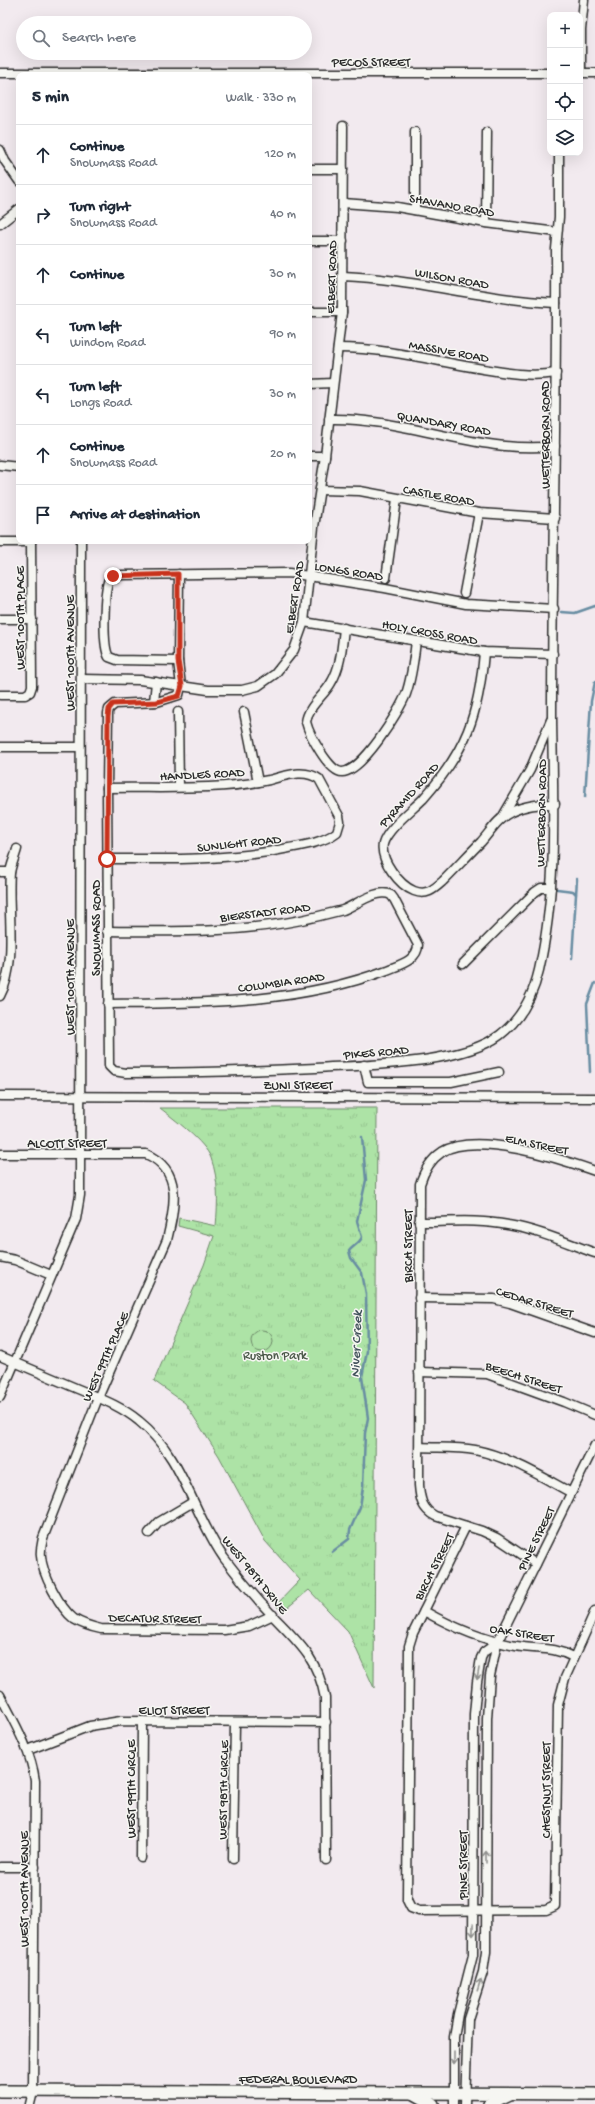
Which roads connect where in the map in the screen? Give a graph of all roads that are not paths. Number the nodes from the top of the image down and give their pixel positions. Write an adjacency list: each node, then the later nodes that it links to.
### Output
1 (584, 0): 2 (street)
2 (581, 48)
3 (0, 73): 4 (street, PECOS STREET)
4 (16, 73)
5 (312, 73): 6 (street, PECOS STREET)
6 (547, 73)
7 (583, 73): 8 (street)
8 (595, 73)
9 (343, 126): 15 (street, ELBERT ROAD)
10 (415, 132): 18 (street)
11 (487, 132): 20 (street)
12 (0, 150): 16 (street)
13 (559, 156): 22 (street, WETTERBORN ROAD)
14 (312, 169): 15 (street)
15 (343, 169): 17 (street, ELBERT ROAD)
16 (16, 176)
17 (343, 203): 18 (street, SHAVANO ROAD); 24 (street, ELBERT ROAD)
18 (416, 210): 20 (street, SHAVANO ROAD)
19 (16, 211): 21 (street)
20 (486, 223): 22 (street, SHAVANO ROAD)
21 (0, 224)
22 (557, 232): 26 (street, WETTERBORN ROAD)
23 (312, 241): 24 (street)
24 (344, 241): 25 (street, ELBERT ROAD)
25 (343, 276): 26 (street, WILSON ROAD); 28 (street, ELBERT ROAD)
26 (556, 303): 30 (street, WETTERBORN ROAD)
27 (312, 312): 28 (street)
28 (342, 312): 29 (street, ELBERT ROAD)
29 (338, 348): 30 (street, MASSIVE ROAD); 32 (street, ELBERT ROAD)
30 (556, 373): 34 (street, WETTERBORN ROAD)
31 (312, 384): 32 (street)
32 (333, 384): 33 (street, ELBERT ROAD)
33 (329, 419): 34 (street, QUANDARY ROAD); 36 (street, ELBERT ROAD)
34 (555, 446): 42 (street, WETTERBORN ROAD)
35 (312, 456): 36 (street)
36 (325, 456): 39 (street, ELBERT ROAD)
37 (0, 465): 38 (street)
38 (16, 466)
39 (320, 490): 40 (street, CASTLE ROAD); 43 (street, ELBERT ROAD)
40 (397, 499): 41 (street, CASTLE ROAD); 51 (street)
41 (479, 513): 42 (street, CASTLE ROAD); 52 (street)
42 (555, 518): 53 (street, WETTERBORN ROAD)
43 (312, 527)
44 (0, 542): 45 (street)
45 (16, 542)
46 (31, 544): 55 (street, WEST 100TH PLACE)
47 (81, 544): 62 (street, WEST 100TH AVENUE)
48 (311, 544): 50 (street, ELBERT ROAD)
49 (178, 574): 50 (street, LONGS ROAD); 61 (street); 61 (street, LONGS ROAD)
50 (309, 576): 53 (street, LONGS ROAD); 56 (street, ELBERT ROAD)
51 (386, 578)
52 (464, 593)
53 (554, 610): 60 (street, WETTERBORN ROAD)
54 (0, 619): 55 (street)
55 (32, 619): 65 (street, WEST 100TH PLACE)
56 (304, 622): 57 (street, HOLY CROSS ROAD); 64 (street, ELBERT ROAD)
57 (344, 628): 58 (street, HOLY CROSS ROAD); 58 (street)
58 (416, 640): 59 (street, HOLY CROSS ROAD)
59 (484, 652): 60 (street, HOLY CROSS ROAD); 77 (street, PYRAMID ROAD)
60 (554, 654): 69 (street, WETTERBORN ROAD)
61 (178, 661): 64 (street)
62 (81, 679): 63 (street, ELBERT ROAD); 71 (street, WEST 100TH AVENUE)
63 (156, 682): 64 (street, ELBERT ROAD); 66 (street)
64 (182, 686): 66 (street, SNOWMASS ROAD)
65 (0, 695)
66 (154, 702): 74 (street, SNOWMASS ROAD)
67 (178, 712): 73 (street)
68 (244, 712): 72 (street)
69 (552, 717): 76 (street, WETTERBORN ROAD); 77 (street, WETTERBORN ROAD)
70 (0, 746): 71 (street)
71 (80, 747): 93 (street, WEST 100TH AVENUE)
72 (258, 782): 73 (street, HANDLES ROAD); 75 (street, HANDLES ROAD)
73 (178, 787): 74 (street, HANDLES ROAD)
74 (107, 788): 79 (street, SNOWMASS ROAD)
75 (331, 801): 79 (street, SUNLIGHT ROAD)
76 (555, 804): 77 (street, PYRAMID ROAD); 82 (street, WETTERBORN ROAD)
77 (503, 817)
78 (17, 849): 81 (street)
79 (107, 859): 85 (street, SNOWMASS ROAD)
80 (0, 872): 81 (street)
81 (10, 872): 87 (street)
82 (550, 888): 83 (street, WETTERBORN ROAD); 86 (street)
83 (548, 909): 89 (street, PIKES ROAD)
84 (406, 922): 85 (street, BIERSTADT ROAD); 88 (street, COLUMBIA ROAD)
85 (108, 931): 88 (street, SNOWMASS ROAD)
86 (463, 964)
87 (0, 996)
88 (108, 1004): 90 (street, SNOWMASS ROAD)
89 (364, 1065): 90 (street, PIKES ROAD); 91 (street)
90 (112, 1069)
91 (499, 1072)
92 (0, 1096): 93 (street, ZUNI STREET)
93 (81, 1096): 94 (street, ZUNI STREET); 98 (street, WEST 100TH AVENUE)
94 (595, 1098)
95 (472, 1146): 99 (street, ELM STREET); 100 (street, BIRCH STREET)
96 (134, 1153): 98 (street, ALCOTT STREET); 110 (street, WEST 99TH PLACE)
97 (0, 1154): 98 (street, ALCOTT STREET)
98 (81, 1154): 103 (street, WEST 100TH AVENUE)
99 (595, 1171)
100 (419, 1222): 101 (street); 104 (street, BIRCH STREET)
101 (595, 1253)
102 (0, 1257): 103 (street)
103 (52, 1275): 107 (street, WEST 100TH AVENUE)
104 (419, 1298): 105 (street, CEDAR STREET); 108 (street, BIRCH STREET)
105 (595, 1333)
106 (0, 1356): 107 (street, WEST 98TH DRIVE)
107 (16, 1363): 109 (street, WEST 100TH AVENUE); 110 (street, WEST 98TH DRIVE)
108 (419, 1372): 111 (street, BEECH STREET); 113 (street, BIRCH STREET)
109 (0, 1397)
110 (98, 1398): 115 (street, WEST 98TH DRIVE); 119 (street, WEST 99TH PLACE)
111 (595, 1415)
112 (595, 1445): 114 (street, PINE STREET)
113 (420, 1448): 114 (street); 116 (street, BIRCH STREET)
114 (570, 1492): 118 (street, PINE STREET)
115 (193, 1502): 117 (street); 122 (street, WEST 98TH DRIVE)
116 (466, 1526): 118 (street); 120 (street, BIRCH STREET)
117 (149, 1533)
118 (536, 1564): 123 (street, PINE STREET)
119 (53, 1588): 122 (street, DECATUR STREET)
120 (424, 1611): 123 (street, OAK STREET); 141 (street, BIRCH STREET)
121 (595, 1611): 124 (street, CHESTNUT STREET)
122 (273, 1615): 128 (street, WEST 98TH DRIVE)
123 (497, 1643): 124 (street, OAK STREET); 129 (street, PINE STREET, one-way to 129); 130 (street, PINE STREET)
124 (573, 1657): 142 (street, CHESTNUT STREET)
125 (0, 1695): 131 (street, WEST 100TH AVENUE)
126 (142, 1721): 127 (street, ELIOT STREET); 131 (street, ELIOT STREET); 134 (street, WEST 99TH CIRCLE)
127 (235, 1722): 128 (street, ELIOT STREET); 135 (street, WEST 98TH CIRCLE)
128 (326, 1722): 136 (street, WEST 98TH DRIVE)
129 (474, 1725): 130 (street); 132 (street, PINE STREET)
130 (487, 1725): 133 (street, PINE STREET)
131 (28, 1750): 138 (street, WEST 100TH AVENUE)
132 (474, 1798): 133 (street); 139 (street, PINE STREET)
133 (486, 1798): 140 (street, PINE STREET, one-way to 133)
134 (141, 1858)
135 (233, 1859)
136 (326, 1860)
137 (0, 1867): 138 (street)
138 (35, 1867): 146 (street, WEST 100TH AVENUE)
139 (474, 1875): 140 (street); 141 (street, PINE STREET)
140 (486, 1875): 142 (street, PINE STREET)
141 (473, 1910): 142 (street, BIRCH STREET); 143 (street, PINE STREET, one-way to 143)
142 (486, 1910): 144 (street, PINE STREET, one-way to 142)
143 (462, 1998): 144 (street); 148 (street, PINE STREET, one-way to 148)
144 (473, 2003): 148 (street, PINE STREET)
145 (0, 2091): 146 (main road, FEDERAL BOULEVARD)
146 (34, 2092): 147 (main road, FEDERAL BOULEVARD); 151 (street, WEST 100TH AVENUE); 152 (street, WEST 100TH AVENUE)
147 (411, 2092): 148 (main road, FEDERAL BOULEVARD); 153 (main road)
148 (459, 2092): 149 (main road, FEDERAL BOULEVARD); 154 (street); 155 (street)
149 (512, 2093): 150 (main road, FEDERAL BOULEVARD); 156 (main road)
150 (595, 2094)
151 (30, 2104)
152 (37, 2104)
153 (433, 2104)
154 (454, 2104)
155 (465, 2104)
156 (489, 2104)

